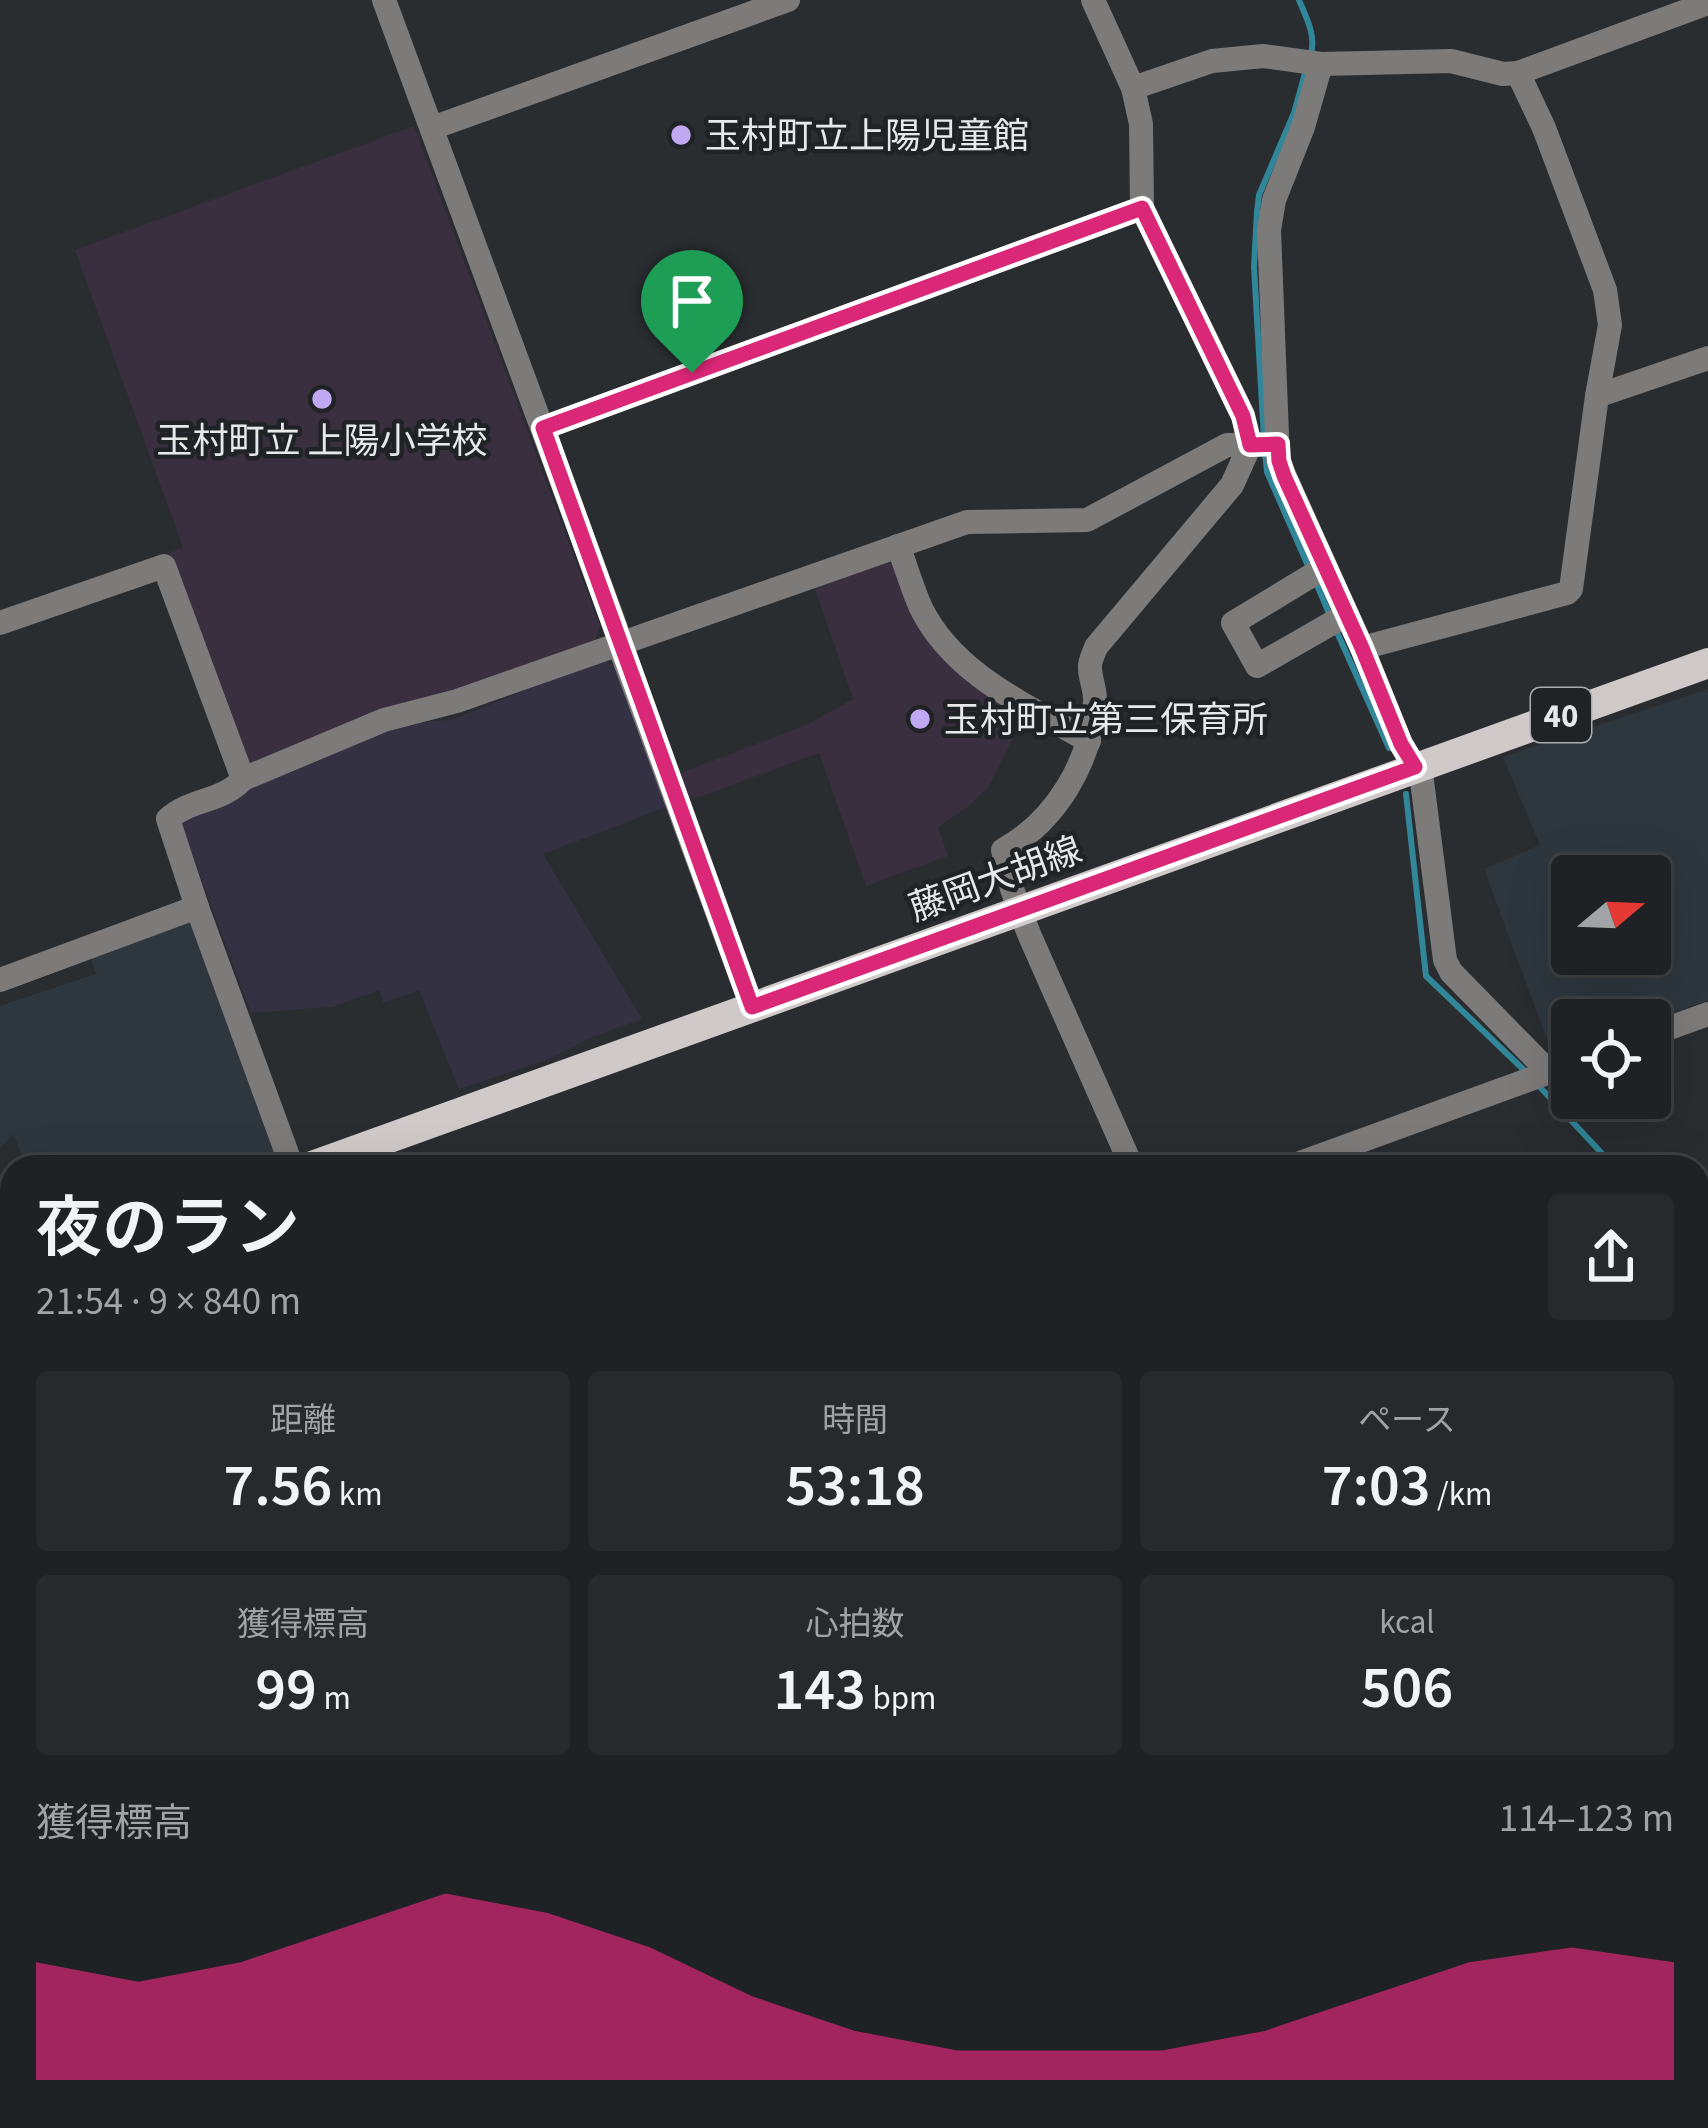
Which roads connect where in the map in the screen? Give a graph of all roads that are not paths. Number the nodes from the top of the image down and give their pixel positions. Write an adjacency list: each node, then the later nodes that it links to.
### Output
1 (384, 0): 8 (street)
2 (788, 0): 8 (street)
3 (1093, 0): 7 (street)
4 (1708, 3): 6 (street)
5 (1312, 62): 6 (street); 7 (street); 13 (street)
6 (1518, 73): 11 (street)
7 (1133, 88): 9 (street)
8 (432, 128): 12 (street)
9 (1142, 208): 12 (street); 13 (street)
10 (1708, 358): 11 (street)
11 (1598, 396): 19 (street)
12 (543, 428): 18 (street)
13 (1264, 445): 14 (street); 15 (street); 21 (street)
14 (898, 546): 18 (street); 21 (street)
15 (1317, 574): 16 (street); 16 (street)
16 (1336, 619): 19 (street)
17 (0, 623): 23 (street)
18 (619, 645): 23 (street); 27 (street)
19 (1362, 648): 22 (street)
20 (1708, 662): 22 (main road, 藤岡大胡線 / 40)
21 (1089, 741): 25 (street)
22 (1415, 767): 25 (main road, 藤岡大胡線 / 40); 30 (street)
23 (243, 779): 24 (street)
24 (197, 907): 26 (street); 31 (street)
25 (1020, 910): 27 (main road, 藤岡大胡線 / 40); 33 (street)
26 (0, 980)
27 (752, 1007): 32 (main road, 藤岡大胡線 / 40)
28 (1708, 1013): 29 (street)
29 (1671, 1027)
30 (1546, 1074): 34 (street)
31 (288, 1155)
32 (342, 1155)
33 (1127, 1155)
34 (1322, 1155)

